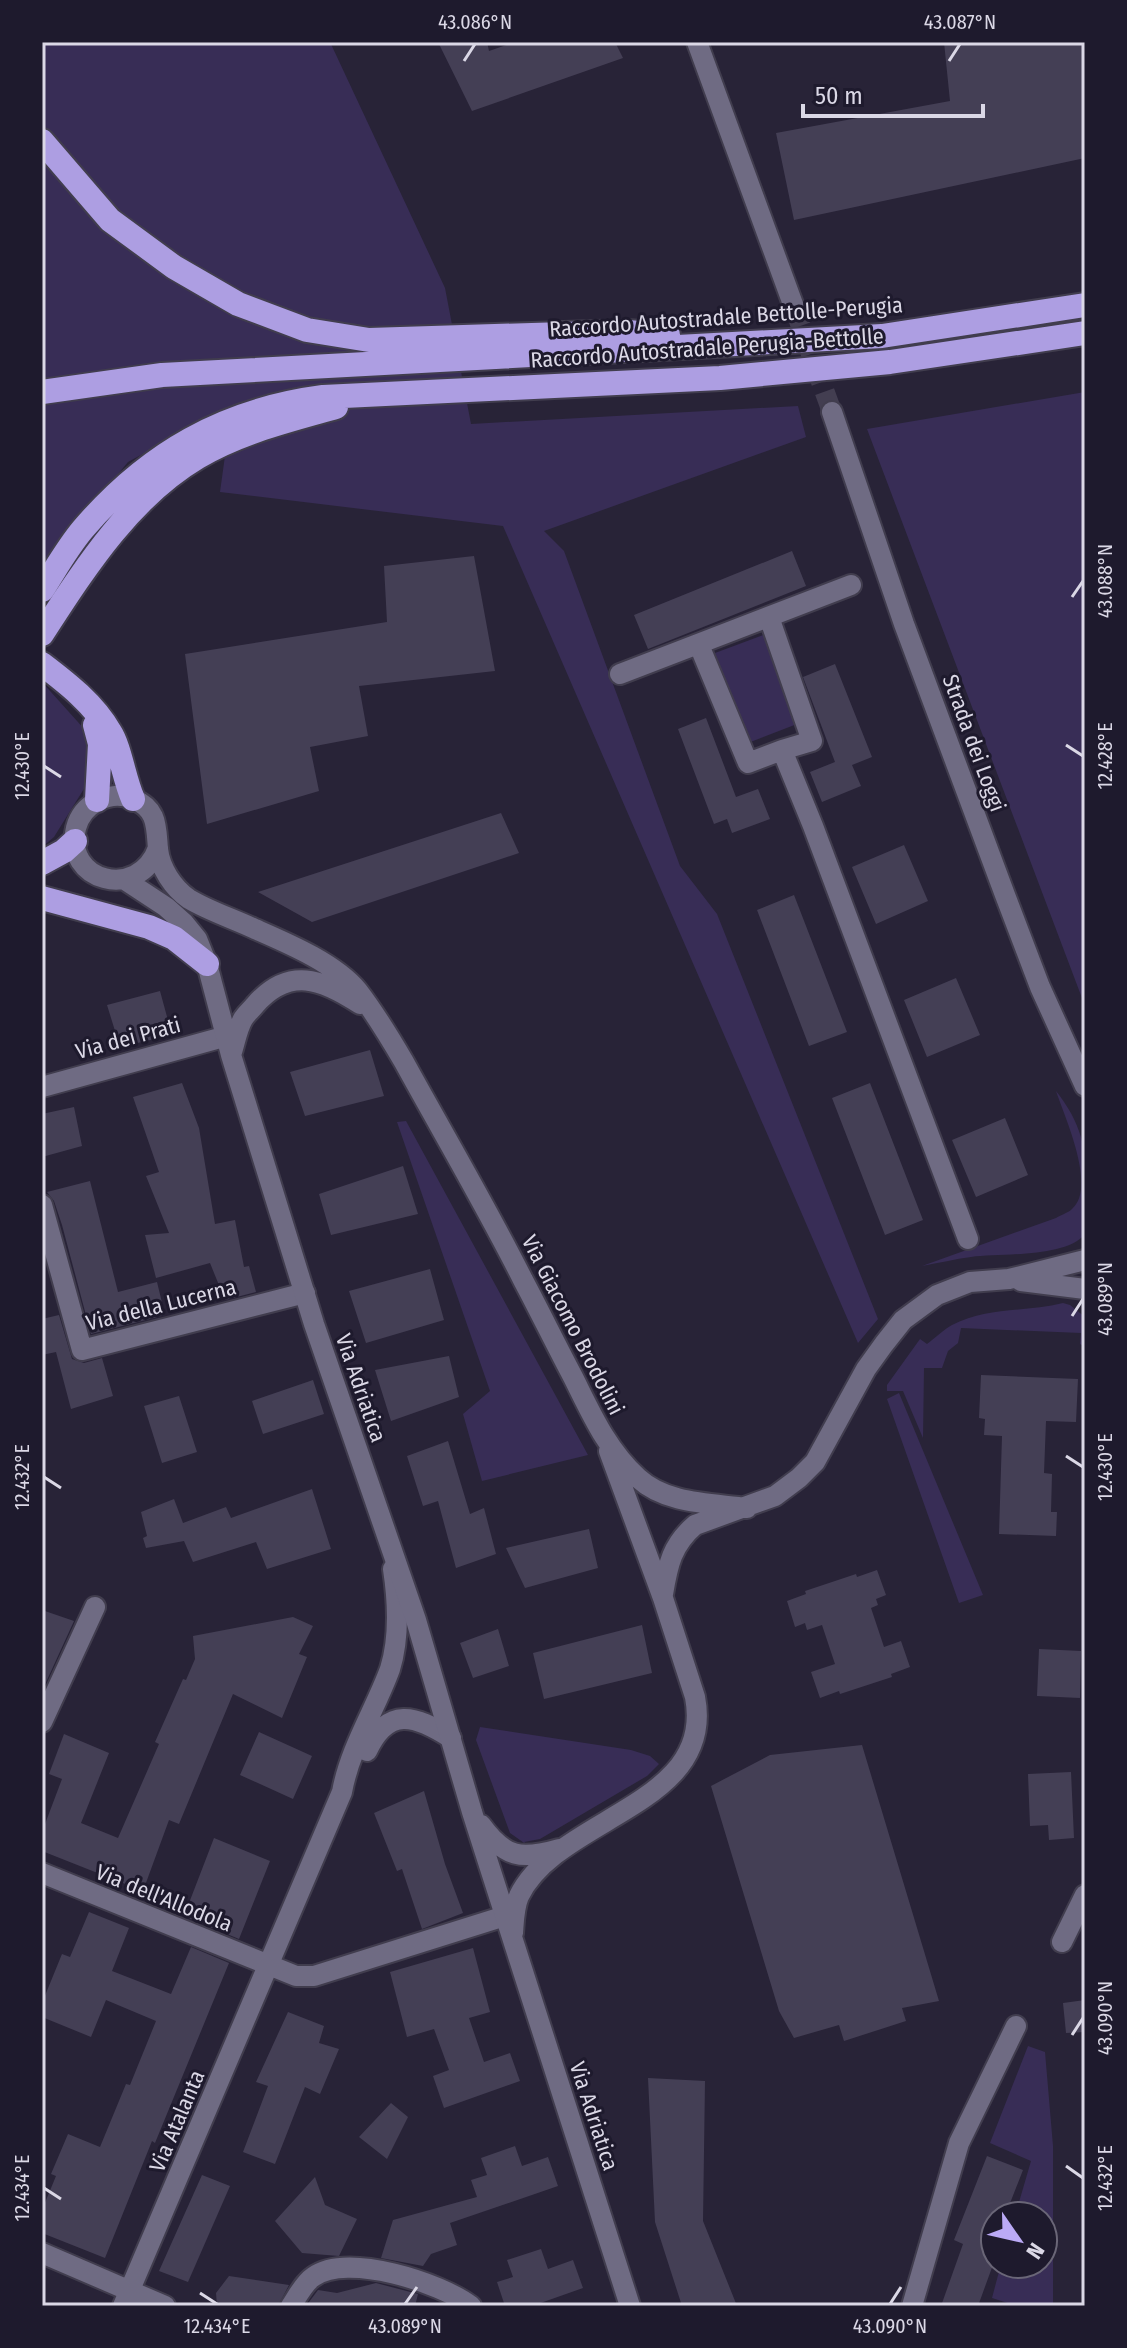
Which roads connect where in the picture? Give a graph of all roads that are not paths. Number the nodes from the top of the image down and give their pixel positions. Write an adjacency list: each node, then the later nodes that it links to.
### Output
1 (697, 42): 4 (street)
2 (42, 141): 6 (highway)
3 (1085, 305): 6 (highway, Raccordo Autostradale Bettolle-Perugia)
4 (794, 307)
5 (1085, 333): 10 (highway, Raccordo Autostradale Perugia-Bettolle)
6 (754, 343): 7 (highway, Raccordo Autostradale Bettolle-Perugia)
7 (42, 392)
8 (832, 412): 28 (street, Strada dei Loggi)
9 (851, 585): 11 (street)
10 (52, 590): 12 (highway, Raccordo Autostradale Perugia-Bettolle)
11 (769, 617): 13 (street); 17 (street)
12 (42, 634)
13 (699, 645): 15 (street); 17 (street)
14 (42, 664): 16 (highway)
15 (620, 674)
16 (91, 707): 18 (highway); 19 (highway)
17 (782, 750): 31 (street)
18 (133, 799): 19 (street); 21 (street)
19 (97, 800): 20 (street)
20 (75, 841): 22 (highway); 23 (street)
21 (158, 848): 23 (street); 26 (street, Via Giacomo Brodolini)
22 (42, 863)
23 (125, 880): 25 (street, Via Adriatica)
24 (42, 898): 25 (highway)
25 (207, 964): 27 (street, Via Adriatica)
26 (369, 1009): 27 (street); 36 (street, Via Giacomo Brodolini)
27 (229, 1046): 29 (street, Via dei Prati); 35 (street, Via Adriatica)
28 (1085, 1086)
29 (42, 1087)
30 (42, 1205): 35 (street, Via della Lucerna)
31 (968, 1239)
32 (1085, 1260): 33 (street)
33 (1009, 1279): 34 (street); 37 (street)
34 (1085, 1289)
35 (305, 1293): 38 (street, Via Adriatica)
36 (605, 1440): 37 (street, Via Giacomo Brodolini); 39 (street, Via Adriatica)
37 (747, 1508): 39 (street, Via Adriatica)
38 (389, 1538): 42 (street, Via Adriatica); 43 (street, Via Atalanta)
39 (663, 1598): 45 (street, Via Adriatica)
40 (95, 1607): 41 (street)
41 (42, 1722)
42 (451, 1738): 43 (street, Via Atalanta); 44 (street, Via Adriatica)
43 (342, 1792): 51 (street, Via Atalanta)
44 (472, 1812): 45 (street); 48 (street, Via Adriatica)
45 (563, 1848): 49 (street, Via Adriatica)
46 (42, 1873): 51 (street, Via dell'Allodola)
47 (1085, 1895): 50 (street)
48 (505, 1916): 49 (street, Via Adriatica); 51 (street)
49 (513, 1941): 58 (street, Via Adriatica)
50 (1062, 1942)
51 (268, 1966): 54 (street, Via Atalanta)
52 (1016, 2026): 59 (street)
53 (42, 2253): 54 (street)
54 (126, 2299): 55 (street)
55 (165, 2306)
56 (291, 2306): 57 (street)
57 (471, 2306)
58 (630, 2306)
59 (912, 2306)

